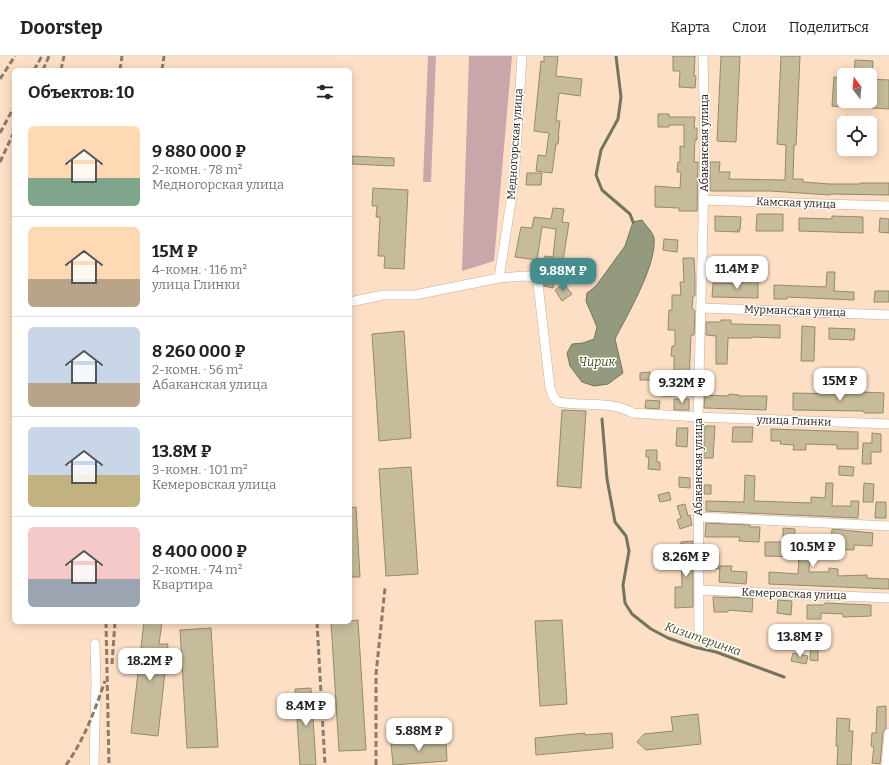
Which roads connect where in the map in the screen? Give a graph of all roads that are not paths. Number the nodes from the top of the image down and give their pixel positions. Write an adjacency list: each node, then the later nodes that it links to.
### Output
1 (522, 56): 5 (street, Медногорская улица)
2 (703, 56): 3 (street, Абаканская улица)
3 (703, 200): 4 (street, Камская улица); 7 (street, Абаканская улица)
4 (889, 206)
5 (499, 278): 6 (street); 9 (street, улица Глинки)
6 (352, 302)
7 (702, 308): 8 (street, Мурманская улица); 9 (street, Абаканская улица)
8 (889, 315)
9 (698, 417): 10 (street, улица Глинки); 11 (street, Абаканская улица)
10 (889, 424)
11 (698, 517): 12 (street); 13 (street, Абаканская улица)
12 (889, 526)
13 (699, 590): 14 (street, Кемеровская улица); 15 (street, Абаканская улица)
14 (889, 598)
15 (699, 639)
16 (95, 644): 18 (street)
17 (889, 733): 19 (street)
18 (94, 765)
19 (886, 765)

